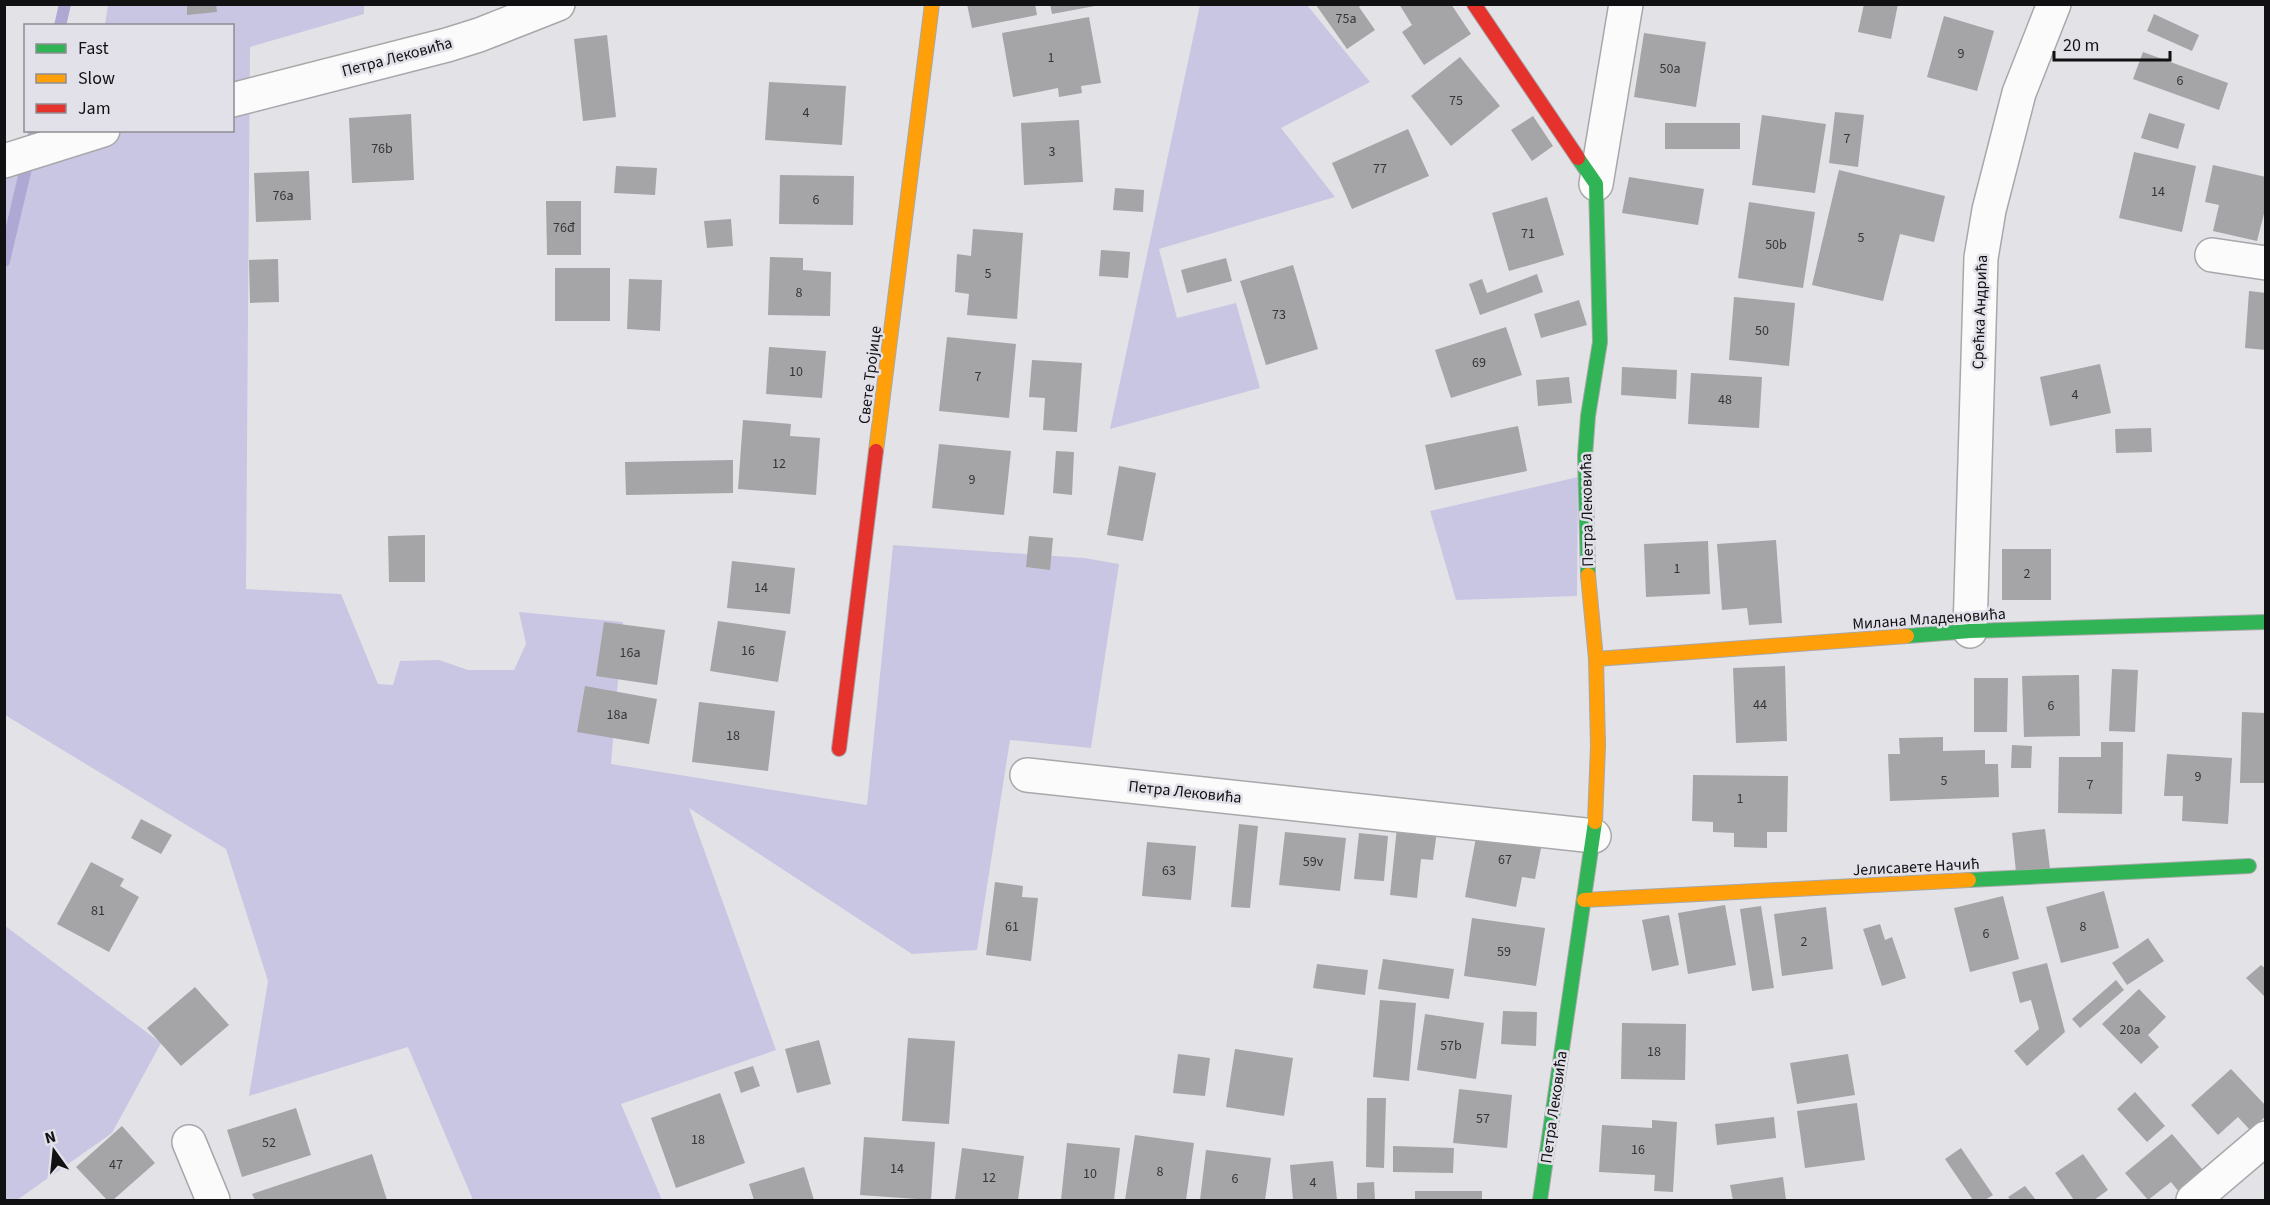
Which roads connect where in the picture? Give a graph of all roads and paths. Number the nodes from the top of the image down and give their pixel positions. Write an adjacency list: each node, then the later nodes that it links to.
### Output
1 (558, 4): 6 (street, Петра Лековића)
2 (932, 4): 15 (street, Свете Тројице)
3 (1474, 4): 9 (street)
4 (1626, 4): 9 (street, Петра Лековића)
5 (2054, 4): 13 (street, Срећка Андрића)
6 (234, 99)
7 (97, 132): 8 (street)
8 (4, 160)
9 (1596, 184): 14 (street, Петра Лековића)
10 (2212, 255): 11 (street)
11 (2265, 263)
12 (2265, 622): 13 (street, Милана Младеновића)
13 (1970, 631): 14 (street, Милана Младеновића)
14 (1596, 659): 17 (street, Петра Лековића)
15 (839, 749)
16 (1027, 775): 17 (street, Петра Лековића)
17 (1594, 836): 19 (street, Петра Лековића)
18 (2249, 866): 19 (street, Јелисавете Начић)
19 (1584, 900): 23 (street, Петра Лековића)
20 (2265, 1138): 24 (street)
21 (189, 1142): 22 (street)
22 (213, 1200)
23 (1540, 1200)
24 (2193, 1200)

